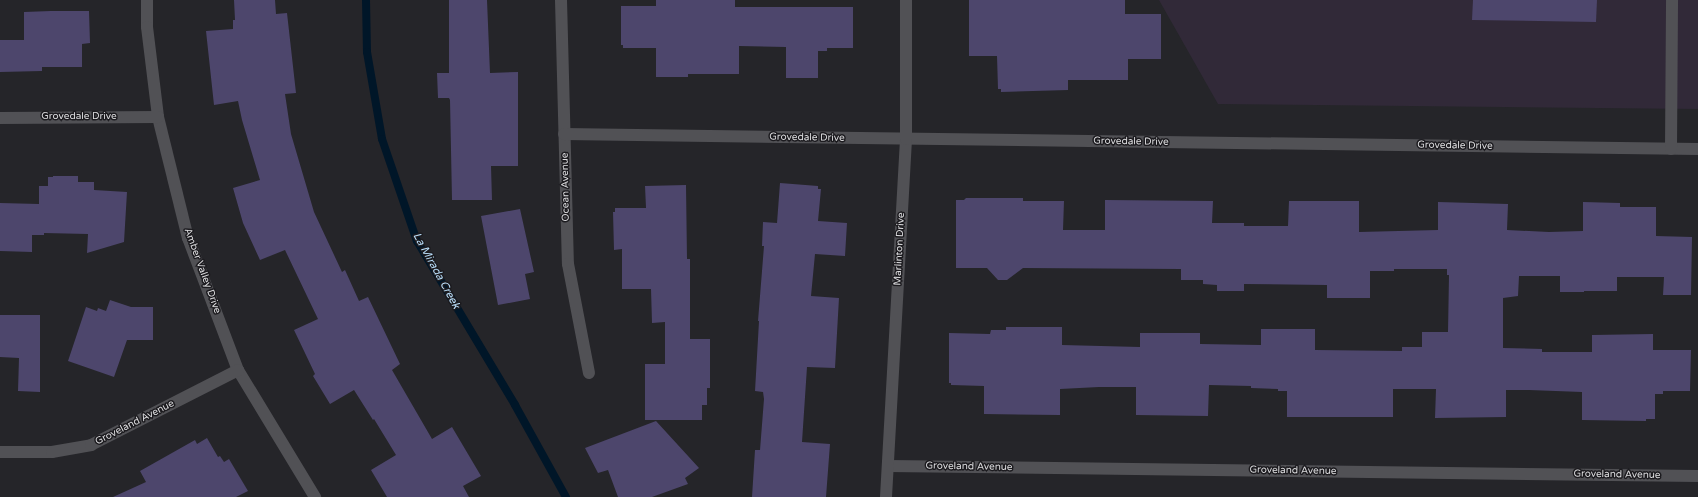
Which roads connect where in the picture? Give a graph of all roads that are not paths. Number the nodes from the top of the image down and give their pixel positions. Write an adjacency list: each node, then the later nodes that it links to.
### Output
1 (147, 0): 5 (street, Amber Valley Drive)
2 (561, 0): 7 (street, Ocean Avenue)
3 (906, 0): 8 (street, Marlinton Drive)
4 (1672, 0): 9 (street)
5 (158, 117): 6 (street, Grovedale Drive); 11 (street, Amber Valley Drive)
6 (0, 118)
7 (564, 134): 8 (street, Grovedale Drive); 12 (street, Ocean Avenue)
8 (906, 139): 9 (street, Grovedale Drive); 14 (street, Marlinton Drive)
9 (1671, 149): 10 (street, Grovedale Drive)
10 (1698, 149)
11 (238, 370): 13 (street, Groveland Avenue); 16 (street, Amber Valley Drive)
12 (589, 372)
13 (0, 452)
14 (888, 466): 15 (street, Groveland Avenue); 17 (street, Marlinton Drive)
15 (1698, 476)
16 (315, 497)
17 (886, 497)

